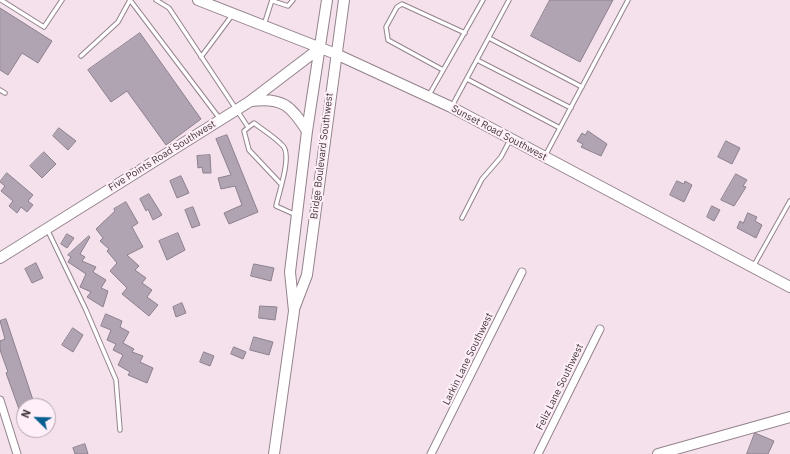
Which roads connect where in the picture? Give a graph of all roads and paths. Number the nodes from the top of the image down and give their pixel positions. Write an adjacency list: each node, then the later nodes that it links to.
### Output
1 (1, 0): 2 (lane)
2 (62, 0)
3 (130, 0): 19 (lane); 32 (lane)
4 (156, 0): 20 (lane)
5 (200, 0): 13 (street, Sunset Road Southwest)
6 (272, 0): 7 (lane); 14 (lane)
7 (293, 0)
8 (327, 0): 17 (street, Bridge Boulevard Southwest)
9 (344, 0): 18 (street, Bridge Boulevard Southwest)
10 (483, 0): 15 (lane)
11 (509, 0): 16 (lane)
12 (628, 0): 24 (lane)
13 (233, 13): 14 (street, Sunset Road Southwest); 20 (lane)
14 (264, 26): 17 (street, Sunset Road Southwest)
15 (465, 33): 22 (lane); 22 (lane)
16 (489, 38): 21 (lane); 24 (lane)
17 (320, 48): 18 (street, Sunset Road Southwest); 28 (street, Five Points Road Southwest); 35 (street, Bridge Boulevard Southwest)
18 (336, 54): 27 (street, Sunset Road Southwest); 47 (street, Bridge Boulevard Southwest)
19 (81, 56)
20 (201, 57): 31 (lane)
21 (478, 60): 23 (lane); 30 (lane)
22 (443, 70): 27 (lane)
23 (467, 79): 29 (lane); 34 (lane)
24 (582, 88): 30 (lane)
25 (0, 90): 26 (lane)
26 (6, 93)
27 (429, 96): 29 (street, Sunset Road Southwest)
28 (249, 102): 31 (street, Five Points Road Southwest); 35 (street)
29 (452, 107): 36 (street, Sunset Road Southwest)
30 (571, 108): 34 (lane)
31 (237, 110): 32 (street, Five Points Road Southwest); 33 (lane)
32 (221, 120): 42 (street, Five Points Road Southwest)
33 (248, 127): 38 (lane); 38 (lane)
34 (560, 128): 37 (lane)
35 (308, 131): 40 (street, Bridge Boulevard Southwest)
36 (510, 140): 37 (street, Sunset Road Southwest); 41 (lane)
37 (545, 157): 44 (street, Sunset Road Southwest)
38 (281, 184): 40 (lane)
39 (790, 201): 44 (lane)
40 (297, 215): 47 (street, Bridge Boulevard Southwest)
41 (462, 218)
42 (46, 228): 43 (street, Five Points Road Southwest); 51 (lane)
43 (0, 258)
44 (753, 268): 46 (street, Sunset Road Southwest)
45 (522, 272): 54 (street, Larkin Lane Southwest)
46 (790, 287)
47 (294, 311): 53 (street, Bridge Boulevard Southwest)
48 (600, 329): 55 (street, Feliz Lane Southwest)
49 (0, 400): 52 (street)
50 (790, 417): 56 (street)
51 (120, 430)
52 (17, 454)
53 (274, 454)
54 (431, 454)
55 (538, 454)
56 (658, 454)

